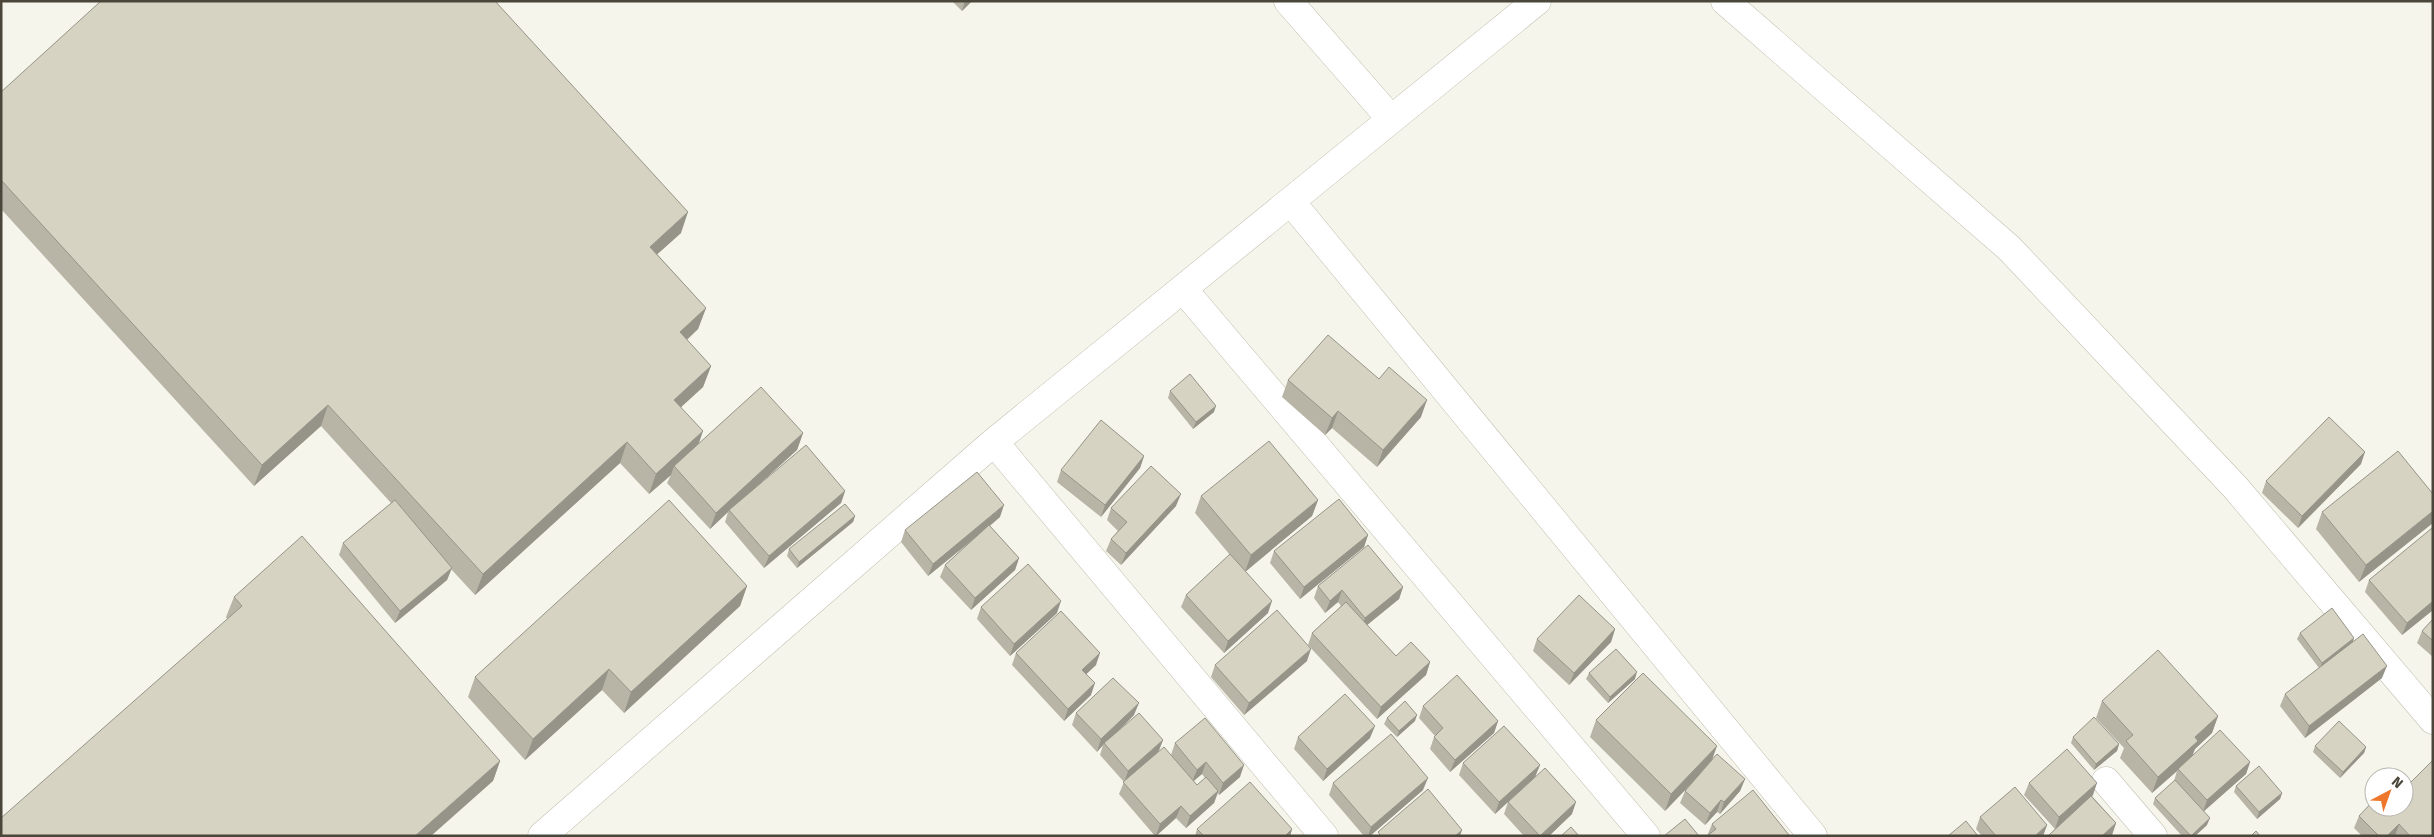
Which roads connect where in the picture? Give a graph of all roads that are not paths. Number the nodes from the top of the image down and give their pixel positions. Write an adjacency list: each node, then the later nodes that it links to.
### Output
1 (1288, 1): 4 (street)
2 (1537, 1): 4 (street)
3 (1725, 1): 8 (street)
4 (1391, 119): 5 (street)
5 (1291, 202): 6 (street); 13 (street)
6 (1183, 290): 7 (street); 12 (street)
7 (994, 442): 10 (street); 11 (street)
8 (2433, 720)
9 (2106, 781): 14 (street)
10 (542, 836)
11 (1324, 836)
12 (1646, 836)
13 (1813, 836)
14 (2153, 836)

